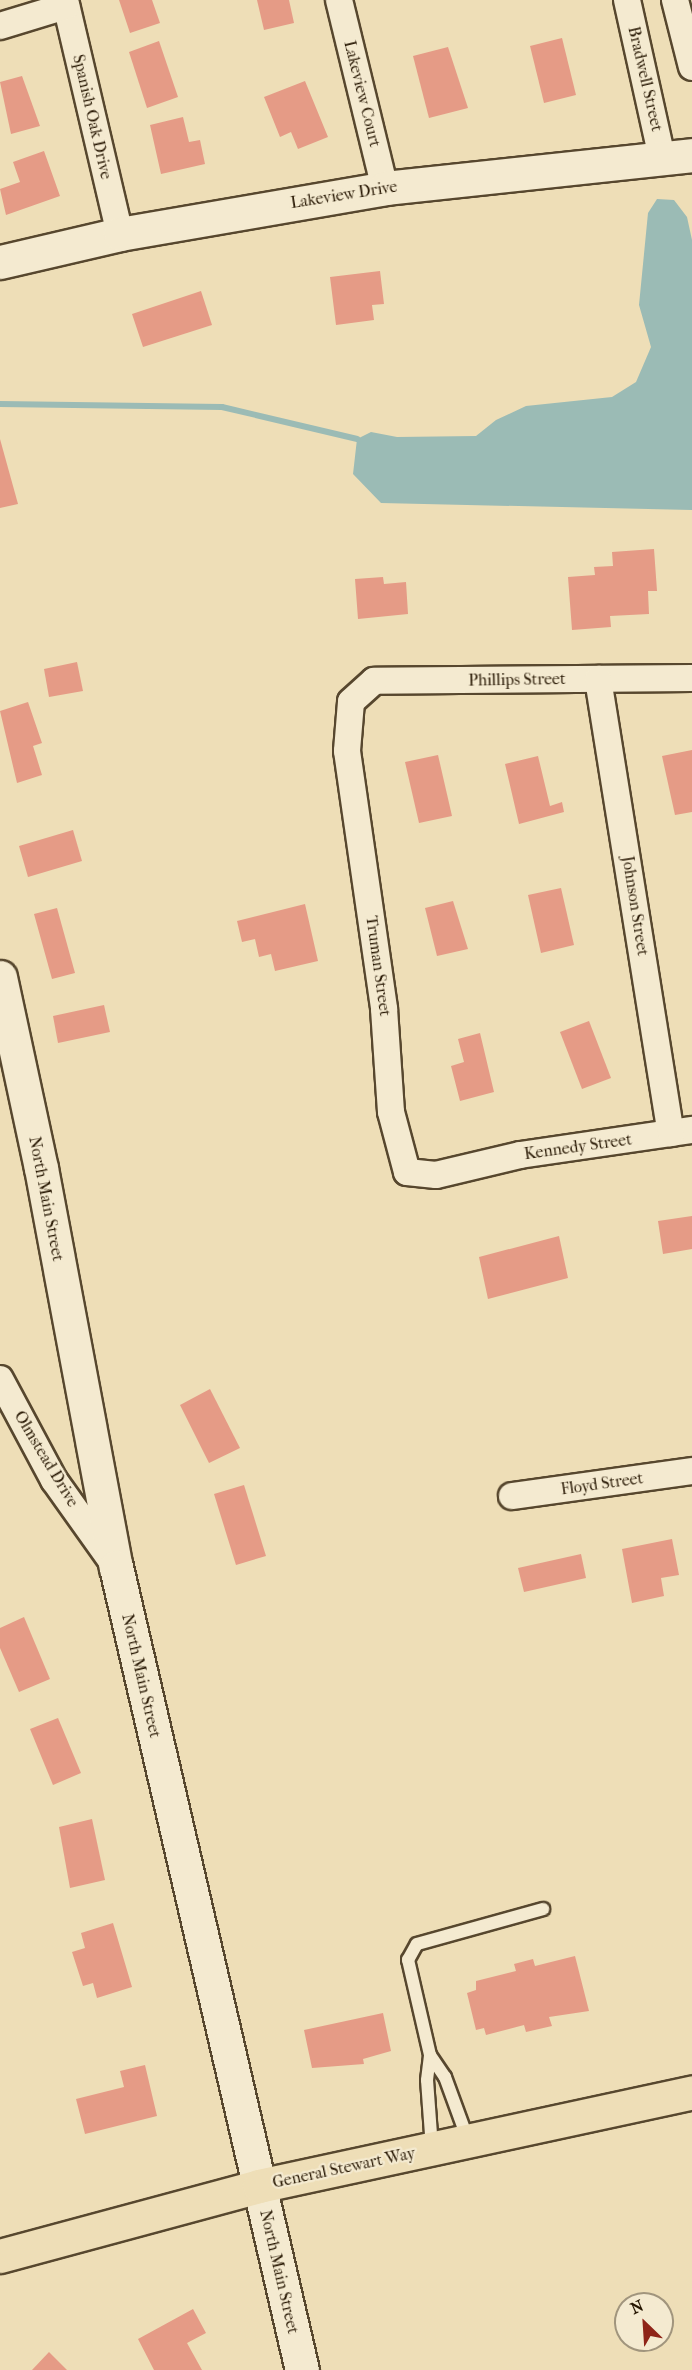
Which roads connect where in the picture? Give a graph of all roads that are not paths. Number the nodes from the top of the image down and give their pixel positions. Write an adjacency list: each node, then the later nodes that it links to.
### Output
1 (339, 0): 8 (street, Lakeview Court)
2 (627, 0): 7 (street, Bradwell Street)
3 (675, 0): 6 (street)
4 (66, 3): 5 (street); 9 (street, Spanish Oak Drive)
5 (0, 26)
6 (692, 67)
7 (677, 157): 8 (street, Lakeview Drive)
8 (385, 188): 9 (street, Lakeview Drive)
9 (120, 234): 10 (street, Lakeview Drive)
10 (0, 262)
11 (692, 678): 12 (street, Phillips Street)
12 (598, 680): 13 (street, Phillips Street); 15 (street, Johnson Street)
13 (351, 702): 16 (street, Truman Street)
14 (0, 977): 20 (street, North Main Street)
15 (682, 1131): 16 (street, Kennedy Street)
16 (464, 1169)
17 (0, 1379): 20 (street, Olmstead Drive)
18 (692, 1471): 19 (street, Floyd Street)
19 (512, 1496)
20 (116, 1567): 26 (street, North Main Street)
21 (543, 1909): 22 (lane)
22 (430, 2055): 24 (lane); 25 (lane)
23 (692, 2092): 24 (main road, General Stewart Way)
24 (468, 2141): 25 (main road, General Stewart Way)
25 (432, 2149): 26 (main road, General Stewart Way)
26 (259, 2186): 27 (main road, General Stewart Way); 28 (street, North Main Street)
27 (0, 2256)
28 (302, 2370)

